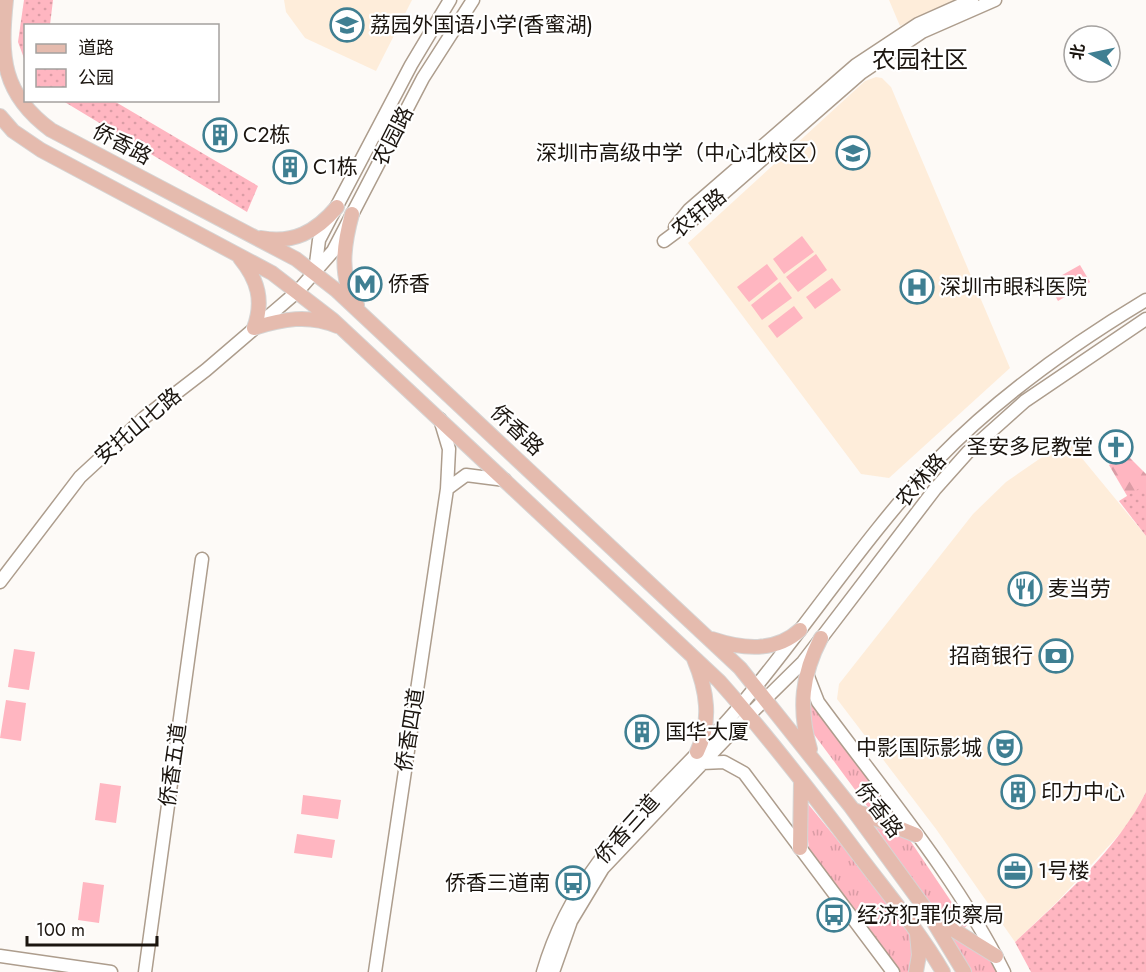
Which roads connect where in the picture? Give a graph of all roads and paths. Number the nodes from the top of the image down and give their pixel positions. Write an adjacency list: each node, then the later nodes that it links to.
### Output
1 (6, 0): 9 (main road, 侨香路)
2 (450, 0): 7 (street, 农园路)
3 (473, 0): 8 (street, 农园路)
4 (972, 0): 5 (street, 农轩路)
5 (995, 0)
6 (0, 116): 10 (main road, 侨香路)
7 (337, 207): 9 (main road); 11 (street, 农园路)
8 (352, 214): 11 (street, 农园路); 14 (main road)
9 (254, 236): 11 (main road, 侨香路)
10 (237, 254): 12 (main road, 侨香路); 16 (main road)
11 (315, 272): 12 (street, 农园路); 14 (main road, 侨香路)
12 (298, 291): 16 (street, 安托山七路); 17 (main road, 侨香路)
13 (1146, 300): 23 (street, 农林路)
14 (365, 316): 24 (main road, 侨香路)
15 (1146, 319): 25 (street, 农林路)
16 (254, 328): 17 (main road); 22 (street, 安托山七路)
17 (343, 329): 18 (main road, 侨香路)
18 (440, 418): 19 (main road, 侨香路); 20 (street, 侨香四道)
19 (505, 480): 20 (street); 26 (main road, 侨香路)
20 (447, 489): 45 (street, 侨香四道)
21 (202, 559): 44 (street, 侨香五道)
22 (0, 582)
23 (800, 630): 24 (main road); 28 (street, 农林路)
24 (706, 636): 28 (main road, 侨香路)
25 (821, 638): 27 (main road); 29 (street, 农林路)
26 (692, 654): 30 (main road, 侨香路); 32 (main road)
27 (806, 673): 31 (main road); 35 (street)
28 (756, 685): 29 (main road, 侨香路); 30 (street, 农林路)
29 (766, 698): 30 (street, 农林路); 31 (main road, 侨香路)
30 (745, 710): 32 (street, 侨香三道); 33 (main road, 侨香路)
31 (812, 756): 34 (main road, 侨香路)
32 (700, 758): 36 (street); 46 (street, 侨香三道); 47 (street, 侨香三道)
33 (801, 781): 36 (main road); 38 (main road, 侨香路)
34 (851, 807): 35 (main road); 37 (main road, 侨香路)
35 (916, 835): 40 (street)
36 (800, 848): 48 (street)
37 (927, 911): 40 (main road); 51 (main road, 侨香路)
38 (917, 932): 49 (main road); 50 (main road, 侨香路)
39 (0, 956): 43 (street)
40 (996, 956): 52 (street)
41 (0, 964): 42 (street)
42 (50, 972)
43 (111, 972)
44 (145, 972)
45 (375, 972)
46 (543, 972)
47 (553, 972)
48 (893, 972)
49 (916, 972)
50 (943, 972)
51 (964, 972)
52 (1004, 972)

